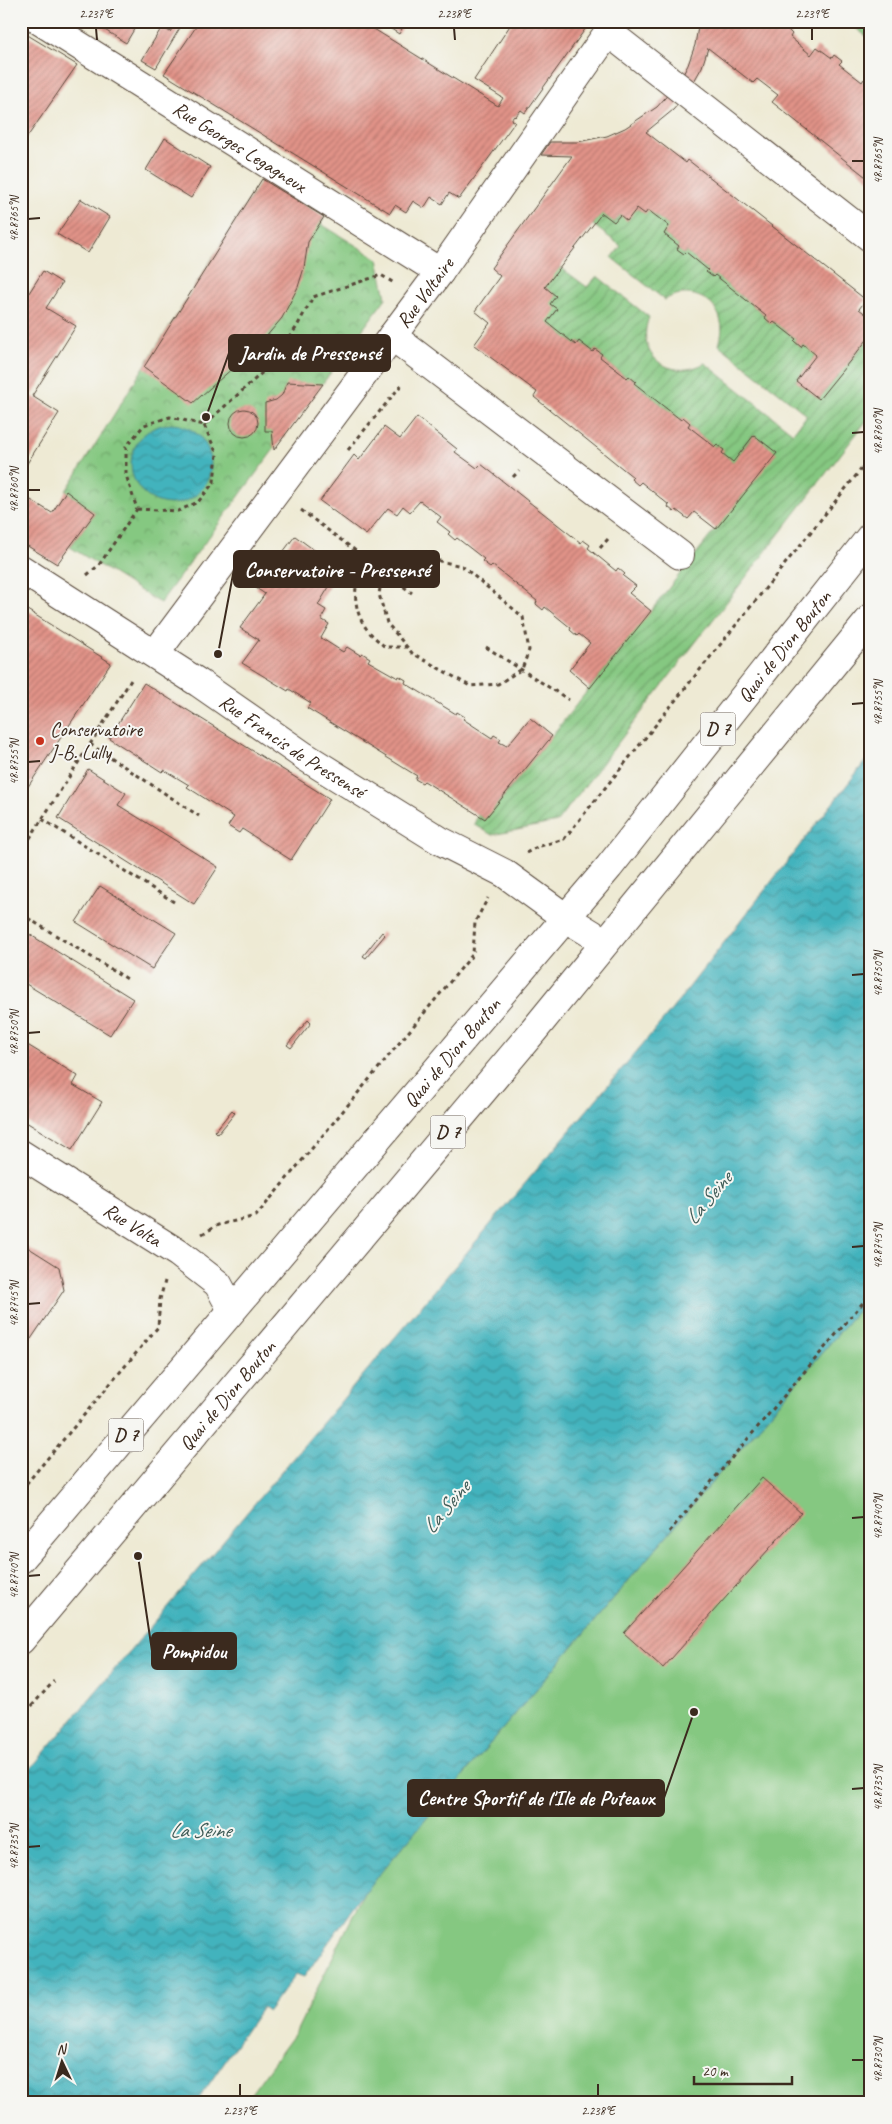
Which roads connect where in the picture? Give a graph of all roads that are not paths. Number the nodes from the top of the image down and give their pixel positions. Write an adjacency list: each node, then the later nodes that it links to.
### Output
1 (40, 21): 4 (main road, Rue Georges Legagneux)
2 (612, 27): 3 (main road); 4 (main road, Rue Voltaire)
3 (871, 238)
4 (440, 272): 5 (main road, Rue Voltaire)
5 (392, 336): 7 (main road); 10 (main road, Rue Voltaire)
6 (870, 536): 11 (main road, Quai de Dion Bouton / D 7)
7 (680, 555)
8 (21, 569): 10 (main road, Rue Francis de Pressensé)
9 (871, 618): 12 (main road, Quai de Dion Bouton / D 7)
10 (155, 654): 11 (main road, Rue Francis de Pressensé)
11 (566, 918): 12 (main road, Rue Francis de Pressensé); 14 (main road, Quai de Dion Bouton / D 7)
12 (605, 942): 16 (main road, Quai de Dion Bouton / D 7)
13 (21, 1154): 14 (main road, Rue Volta)
14 (232, 1310): 15 (main road, Quai de Dion Bouton / D 7)
15 (21, 1559)
16 (21, 1640)

